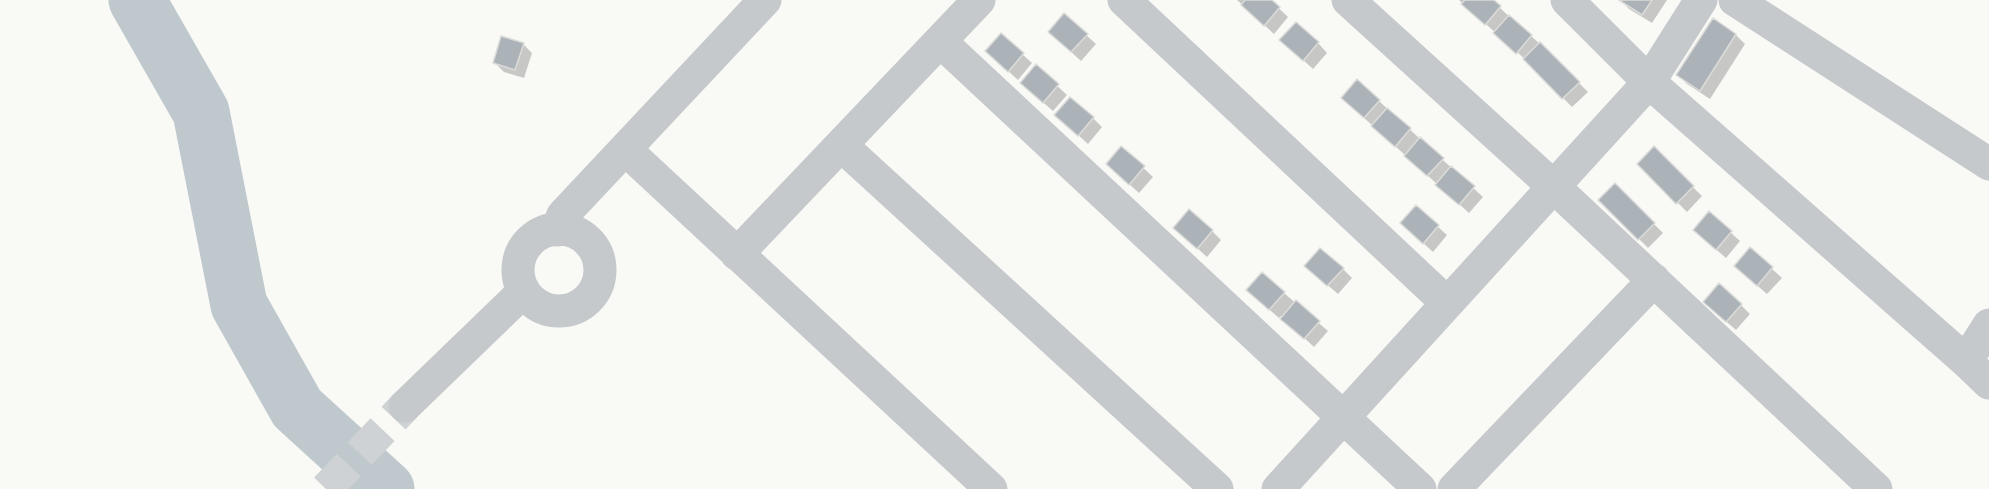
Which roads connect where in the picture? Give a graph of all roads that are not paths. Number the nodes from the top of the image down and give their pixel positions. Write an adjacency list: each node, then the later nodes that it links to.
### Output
1 (765, 0): 11 (street)
2 (979, 0): 8 (street)
3 (1124, 0): 18 (street)
4 (1348, 0): 13 (street)
5 (1567, 0): 9 (street)
6 (1701, 0): 9 (street)
7 (1735, 0): 12 (street)
8 (940, 41): 10 (street); 22 (street)
9 (1649, 82): 13 (street); 20 (street)
10 (841, 145): 15 (street); 24 (street)
11 (626, 150): 14 (street); 15 (street)
12 (1989, 164)
13 (1554, 187): 16 (street); 18 (street)
14 (557, 230): 17 (street); 17 (street)
15 (738, 254): 23 (street)
16 (1654, 280): 27 (street); 28 (street)
17 (524, 291): 21 (street)
18 (1448, 303): 22 (street)
19 (1989, 326): 20 (street)
20 (1978, 372)
21 (405, 406)
22 (1344, 417): 25 (street); 26 (street)
23 (991, 489)
24 (1216, 489)
25 (1278, 489)
26 (1420, 489)
27 (1454, 489)
28 (1876, 489)

